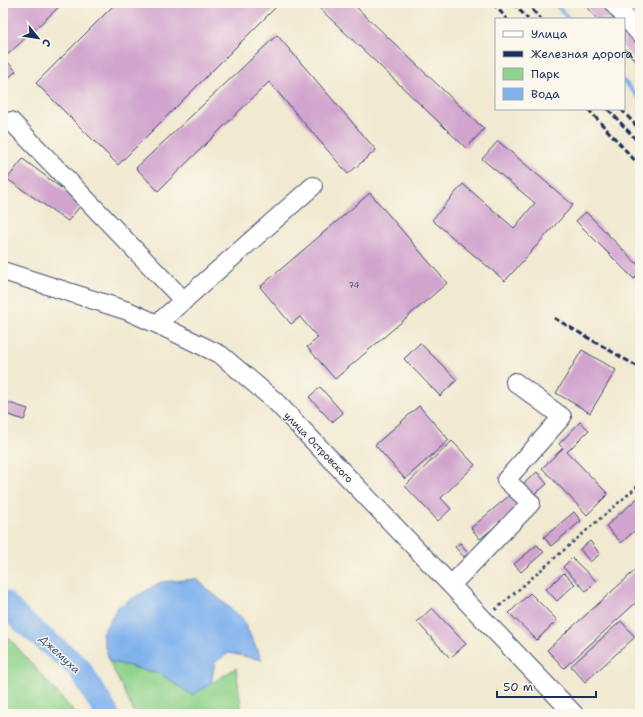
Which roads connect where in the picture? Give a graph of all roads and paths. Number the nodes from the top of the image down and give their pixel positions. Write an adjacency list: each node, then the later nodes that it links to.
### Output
1 (613, 3): 2 (street)
2 (640, 34)
3 (11, 121): 6 (street)
4 (313, 186): 6 (street)
5 (3, 271): 7 (street, улица Островского)
6 (184, 301): 7 (street)
7 (157, 324): 10 (street, улица Островского)
8 (515, 382): 10 (street)
9 (640, 484): 11 (path)
10 (451, 585): 11 (street, улица Островского)
11 (484, 620): 12 (street, улица Островского)
12 (574, 714)

